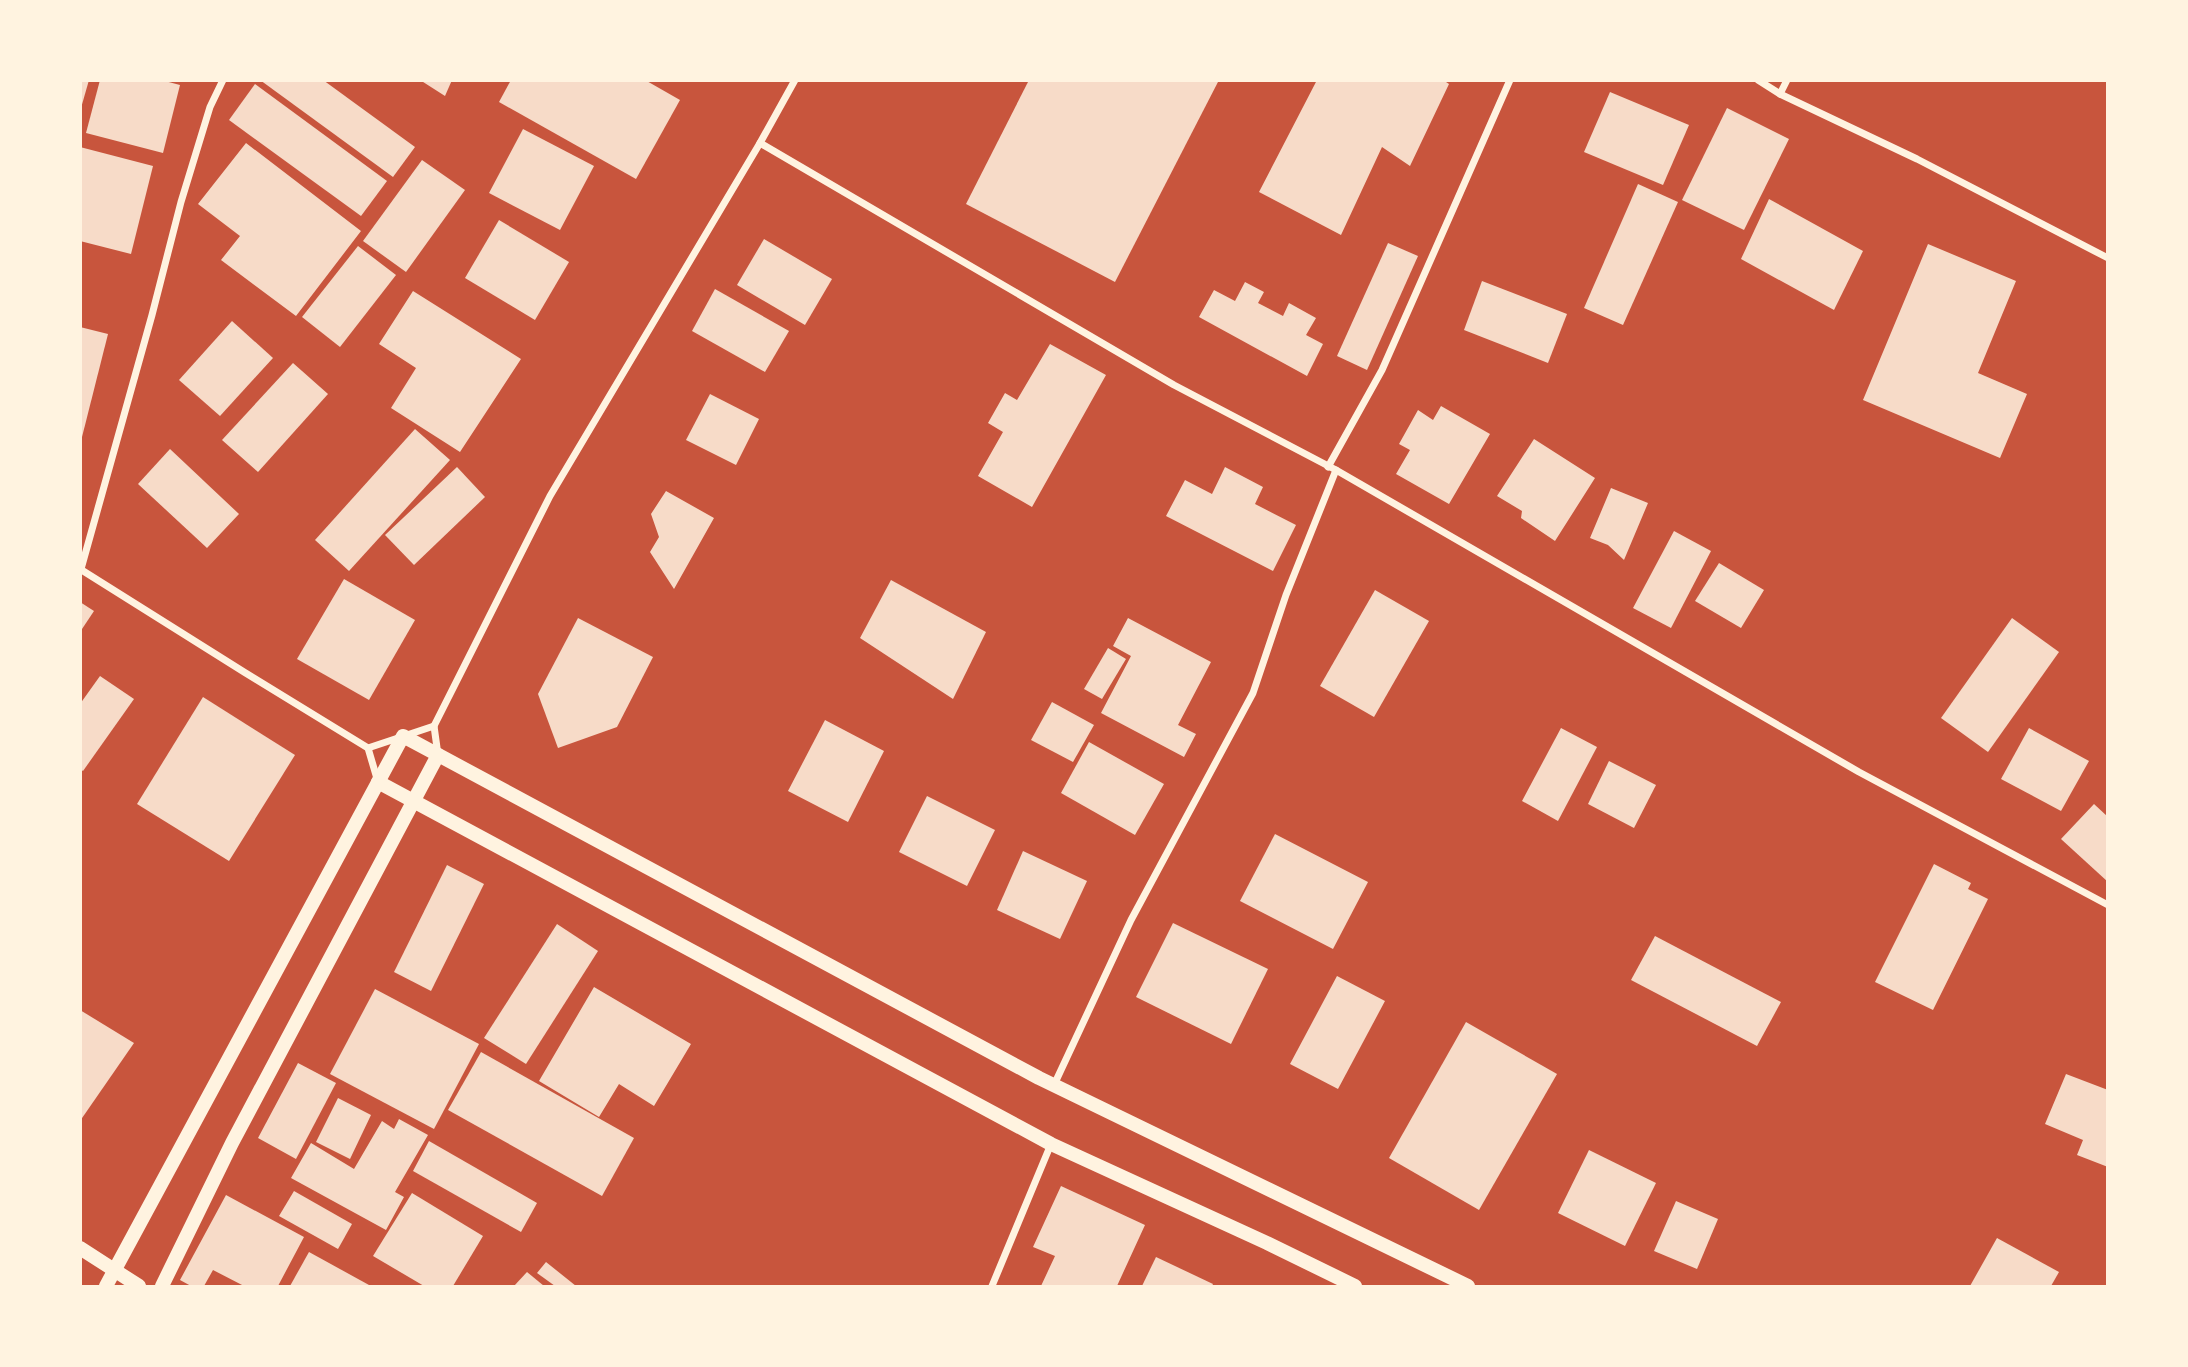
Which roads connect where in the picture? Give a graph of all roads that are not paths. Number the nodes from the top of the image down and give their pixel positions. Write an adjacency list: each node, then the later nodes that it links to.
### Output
1 (223, 80): 10 (street)
2 (1510, 80): 9 (street)
3 (1758, 80): 6 (street)
4 (1787, 80): 6 (street)
5 (795, 81): 7 (street)
6 (1780, 94): 8 (street)
7 (760, 143): 9 (street); 11 (street)
8 (2108, 258)
9 (1332, 468): 17 (street); 18 (street)
10 (81, 569): 13 (street)
11 (434, 726): 12 (street); 14 (street)
12 (403, 736): 13 (street); 14 (main road); 15 (main road)
13 (368, 748): 15 (street)
14 (438, 755): 16 (main road); 18 (main road)
15 (378, 782): 16 (main road); 21 (main road)
16 (414, 802): 19 (main road); 24 (main road)
17 (2108, 905)
18 (1054, 1085): 27 (main road)
19 (1051, 1144): 25 (street); 26 (main road)
20 (80, 1248): 21 (main road)
21 (115, 1269): 22 (main road); 23 (main road)
22 (106, 1286)
23 (139, 1286)
24 (162, 1286)
25 (992, 1286)
26 (1355, 1286)
27 (1468, 1286)

